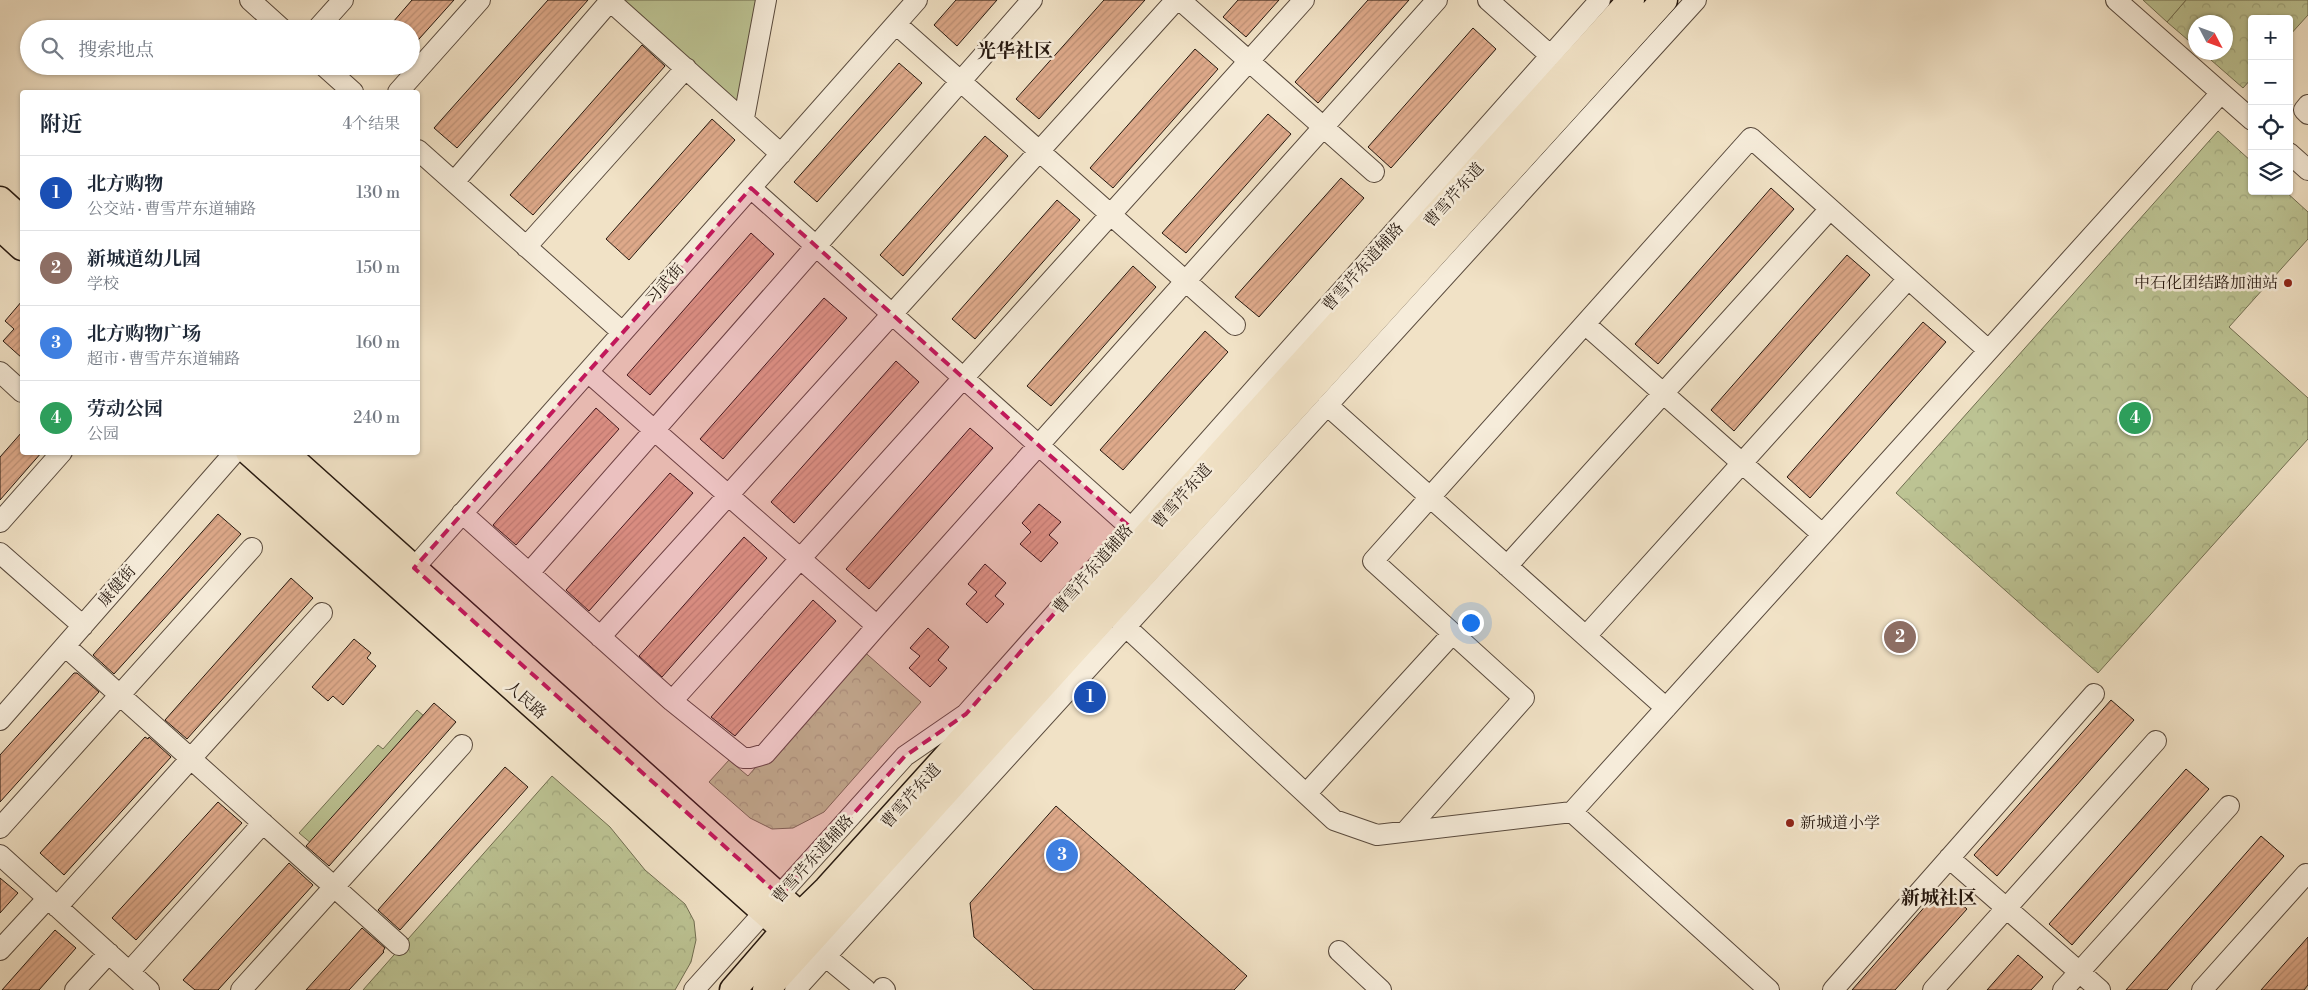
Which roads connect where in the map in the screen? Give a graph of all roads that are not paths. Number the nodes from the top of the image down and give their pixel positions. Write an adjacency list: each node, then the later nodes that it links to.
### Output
1 (250, 0): 18 (street)
2 (343, 0): 19 (street)
3 (480, 0): 23 (street)
4 (610, 0): 24 (street); 42 (street)
5 (766, 0): 34 (street)
6 (917, 0): 20 (street, 习武街)
7 (1032, 0): 27 (street)
8 (1176, 0): 36 (street)
9 (1180, 0): 22 (street)
10 (1304, 0): 22 (street)
11 (1436, 0): 35 (street)
12 (1488, 0): 21 (street)
13 (1600, 0): 21 (street, 曹雪芹东道辅路)
14 (1631, 0): 113 (main road, 曹雪芹东道)
15 (1664, 0): 85 (main road, 曹雪芹东道)
16 (1696, 0): 64 (street)
17 (2116, 0): 30 (street)
18 (272, 20)
19 (325, 20)
20 (896, 24): 27 (street); 38 (street, 习武街)
21 (1551, 56): 76 (street, 曹雪芹东道辅路)
22 (1249, 61): 35 (street); 46 (street)
23 (420, 67)
24 (686, 68): 34 (street); 50 (street)
25 (334, 75): 28 (street)
26 (413, 75): 29 (street)
27 (961, 81): 36 (street); 51 (street)
28 (351, 90)
29 (400, 90)
30 (2221, 92): 33 (street); 58 (street)
31 (2308, 105): 32 (street)
32 (2308, 114)
33 (2248, 116)
34 (744, 118): 38 (street)
35 (1323, 127): 41 (street); 53 (street)
36 (1040, 151): 46 (street); 54 (street)
37 (420, 152): 42 (street)
38 (781, 154): 43 (street, 习武街)
39 (2293, 157): 40 (street)
40 (2308, 170)
41 (1374, 172)
42 (454, 182): 50 (street)
43 (750, 188): 51 (street); 57 (street, 习武街)
44 (0, 200): 47 (main road)
45 (1830, 209): 52 (street); 55 (street); 63 (street)
46 (1111, 215): 53 (street); 61 (street)
47 (20, 218)
48 (0, 227): 49 (main road)
49 (20, 245)
50 (526, 246): 57 (street)
51 (816, 246): 54 (street); 65 (street)
52 (1908, 279): 58 (street); 71 (street)
53 (1185, 281): 56 (street); 66 (street)
54 (892, 314): 61 (street); 72 (street)
55 (1585, 324): 63 (street); 73 (street)
56 (1235, 325)
57 (622, 332): 59 (street, 习武街)
58 (1988, 350): 77 (street)
59 (588, 372): 65 (street); 74 (street, 习武街)
60 (1, 375): 62 (street)
61 (963, 378): 66 (street); 80 (street)
62 (20, 390)
63 (1663, 393): 71 (street); 81 (street)
64 (1327, 405): 73 (street); 85 (street)
65 (655, 430): 72 (street); 83 (street)
66 (1039, 445): 76 (street); 87 (street)
67 (59, 455): 75 (street)
68 (232, 455): 86 (street, 康健街)
69 (252, 455): 111 (main road, 人民路)
70 (287, 455): 82 (main road, 人民路)
71 (1742, 463): 77 (street); 89 (street)
72 (729, 495): 80 (street); 90 (street)
73 (1431, 497): 81 (street); 88 (street)
74 (462, 514): 82 (street, 习武街); 83 (street)
75 (0, 522)
76 (1130, 527): 111 (street, 曹雪芹东道辅路)
77 (1822, 534): 95 (street)
78 (252, 548): 93 (street)
79 (0, 552): 86 (street)
80 (801, 558): 87 (street); 94 (street)
81 (1507, 566): 89 (street)
82 (414, 568): 111 (main road, 人民路)
83 (529, 574): 90 (street)
84 (322, 613): 99 (street)
85 (1118, 619): 100 (street); 113 (main road, 曹雪芹东道)
86 (83, 626): 91 (street, 康健街)
87 (877, 626): 94 (street)
88 (1453, 633): 100 (street); 105 (street)
89 (1586, 636): 95 (street)
90 (600, 637): 94 (street)
91 (65, 646): 93 (street); 96 (street, 康健街)
92 (2094, 694): 107 (street)
93 (120, 695): 99 (street); 104 (street)
94 (672, 701)
95 (1666, 708): 102 (street)
96 (3, 712)
97 (2156, 741): 112 (street)
98 (462, 745): 109 (street)
99 (192, 759): 103 (street); 110 (street)
100 (1306, 794): 105 (street)
101 (2229, 806): 119 (street)
102 (1572, 812): 105 (street); 129 (street)
103 (263, 823): 109 (street); 118 (street)
104 (0, 828)
105 (1406, 831)
106 (0, 855): 110 (street)
107 (1950, 858): 112 (street); 130 (street)
108 (2308, 876): 134 (street)
109 (334, 887): 114 (street); 123 (street)
110 (52, 903): 115 (street); 117 (street)
111 (772, 904): 113 (main road, 人民路); 124 (street, 曹雪芹东道辅路)
112 (2006, 908): 119 (street); 131 (street)
113 (806, 936): 125 (main road, 曹雪芹东道); 126 (main road, 曹雪芹东道); 127 (street); 128 (street, 人民路)
114 (399, 945)
115 (0, 950)
116 (1339, 950): 120 (street)
117 (109, 953): 118 (street); 121 (street)
118 (129, 972): 122 (street)
119 (2079, 972): 132 (street); 133 (street)
120 (1379, 989)
121 (75, 990)
122 (149, 990)
123 (241, 990)
124 (694, 990)
125 (733, 990)
126 (766, 990)
127 (795, 990)
128 (866, 990)
129 (1769, 990)
130 (1833, 990)
131 (1933, 990)
132 (2063, 990)
133 (2100, 990)
134 (2202, 990)

